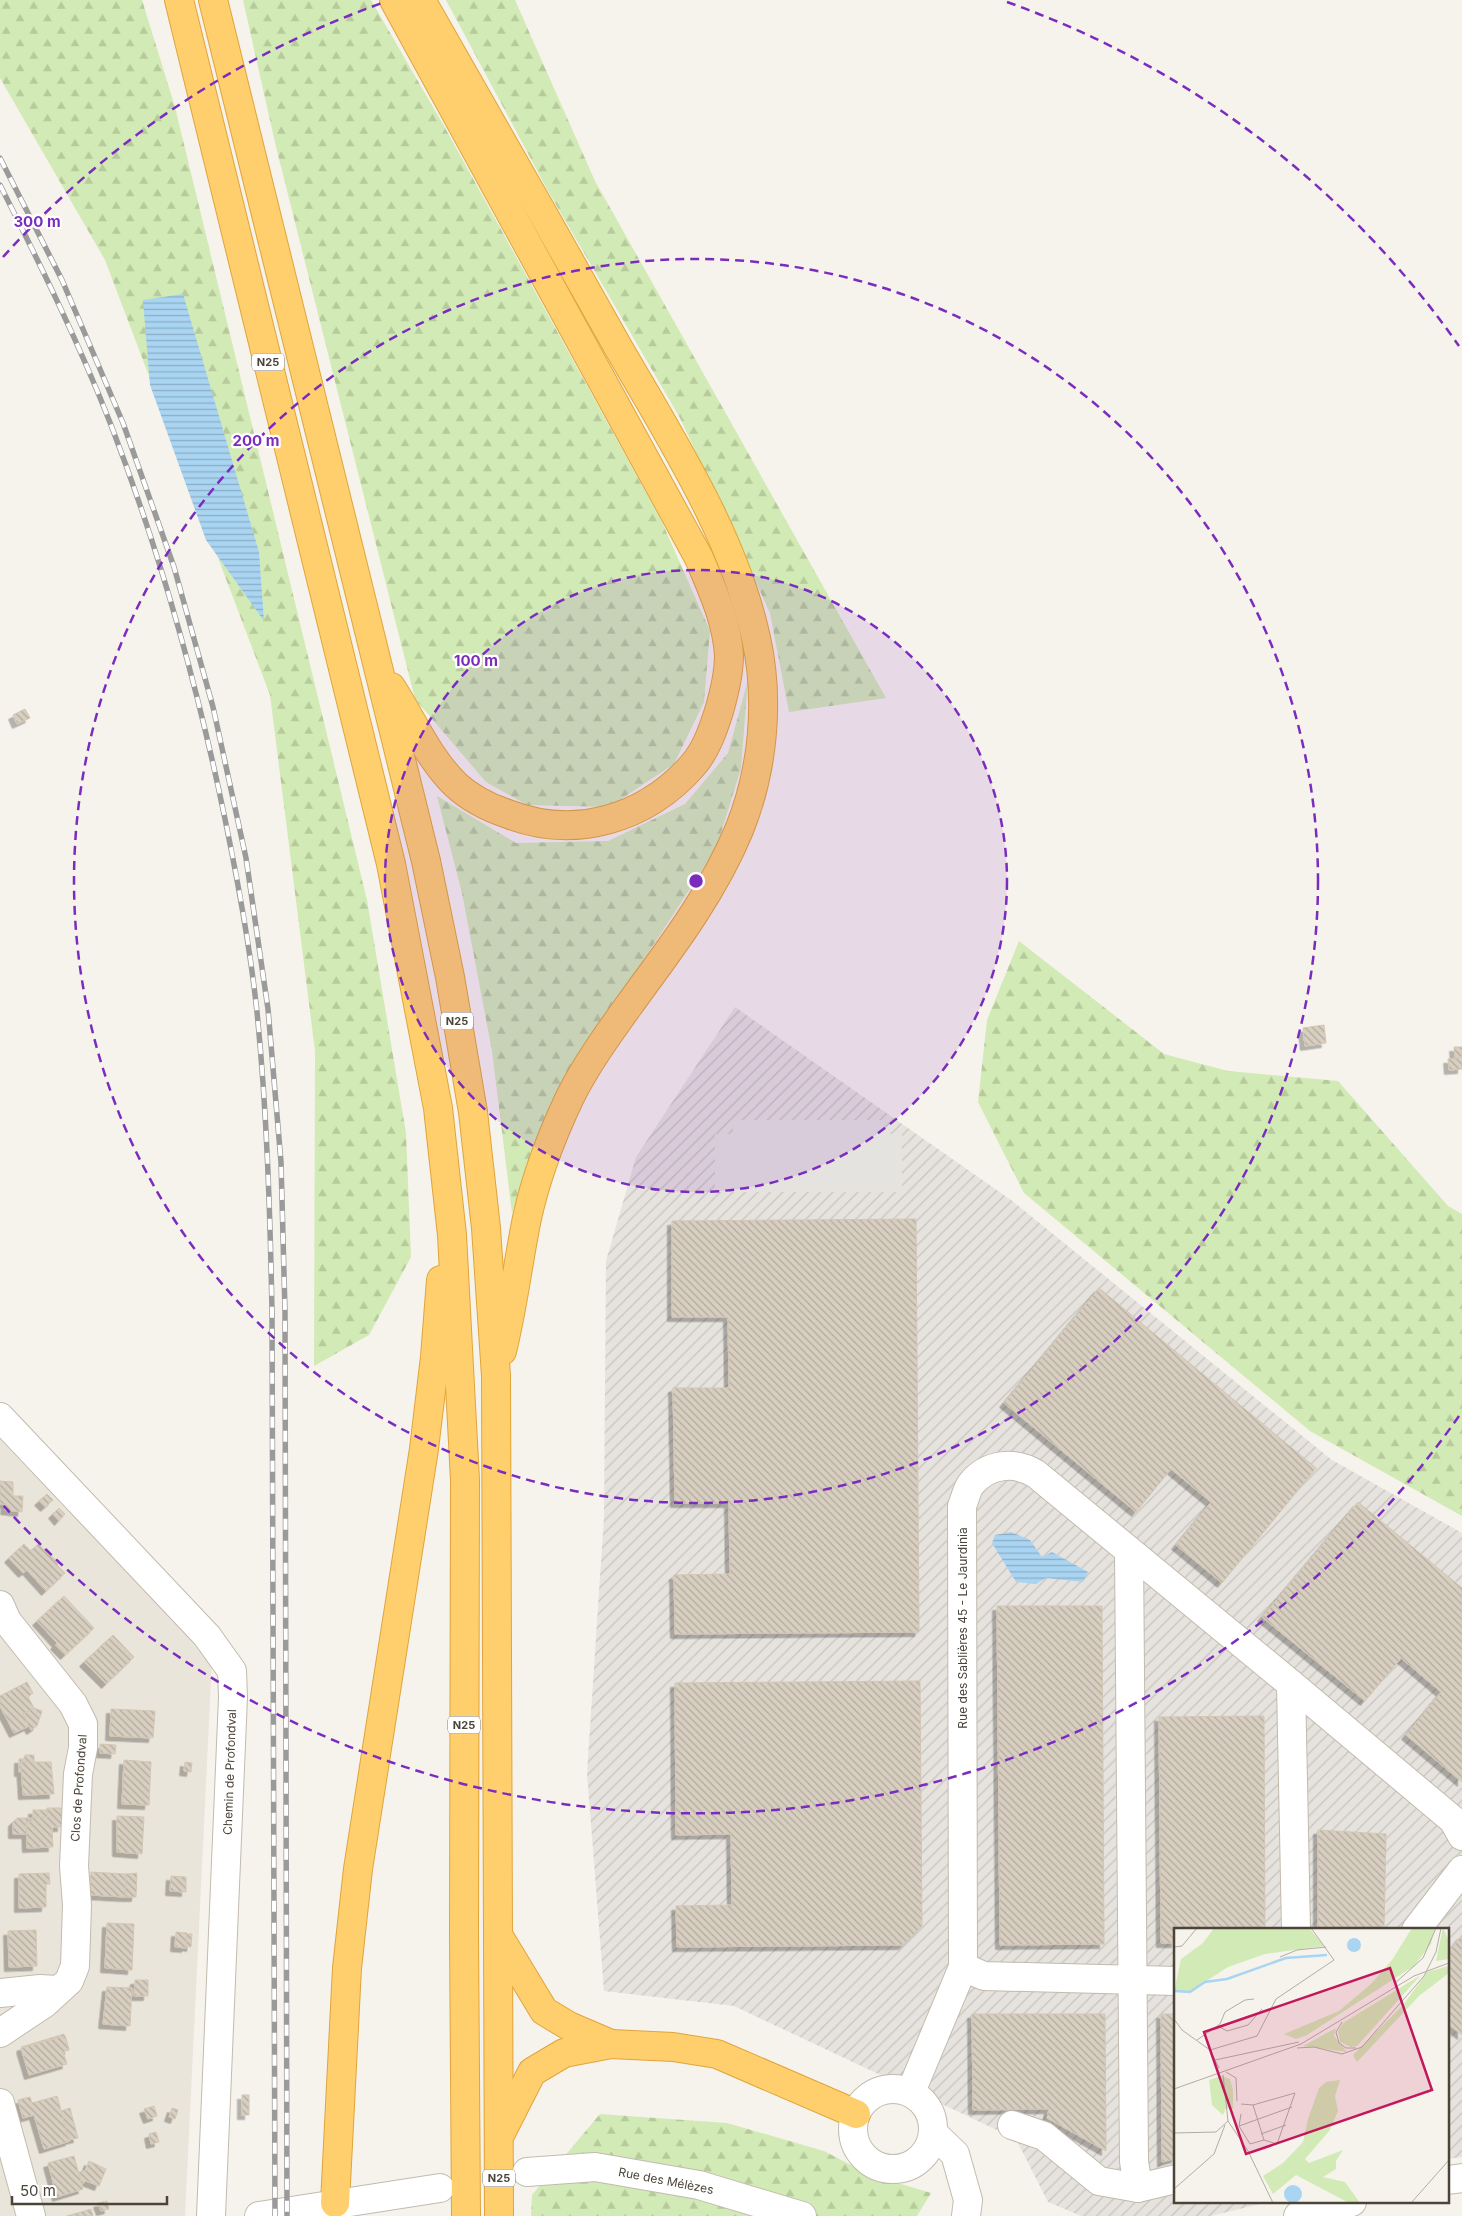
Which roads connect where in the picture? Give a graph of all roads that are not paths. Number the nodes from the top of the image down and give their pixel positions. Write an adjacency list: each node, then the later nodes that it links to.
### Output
1 (213, 0): 5 (highway, N25)
2 (394, 0): 5 (highway)
3 (421, 0): 7 (highway)
4 (179, 6): 6 (highway, N25)
5 (381, 672): 7 (highway, N25)
6 (452, 1235): 36 (highway); 41 (highway, N25)
7 (496, 1376): 16 (highway, N25)
8 (0, 1417): 39 (street, Chemin de Profondval)
9 (1129, 1552): 11 (street, Rue des Sablières 45 - Le Jaurdinia); 17 (street, Rue des Sablières 45 - Le Jaurdinia); 18 (street)
10 (0, 1605): 20 (street, Clos de Profondval)
11 (1291, 1684): 12 (street, Rue des Sablières 45 - Le Jaurdinia); 14 (street)
12 (1462, 1836)
13 (1462, 1870): 15 (street)
14 (1296, 1928)
15 (1418, 1928)
16 (498, 1934): 23 (highway); 29 (highway, N25)
17 (963, 1967): 18 (street); 24 (street, Rue des Sablières 45 - Le Jaurdinia)
18 (1134, 1981): 19 (street); 35 (street)
19 (1174, 1981)
20 (57, 1990): 21 (street); 22 (street, Clos de Profondval)
21 (0, 1993)
22 (0, 2034)
23 (611, 2044): 26 (highway); 29 (highway)
24 (908, 2091): 26 (street); 28 (street)
25 (0, 2103): 38 (street)
26 (856, 2114): 30 (street)
27 (1012, 2125): 35 (street)
28 (934, 2134): 30 (street); 32 (street)
29 (498, 2139): 42 (highway, N25)
30 (919, 2160): 32 (street)
31 (527, 2172): 43 (street, Rue des Mélèzes)
32 (962, 2178): 44 (street)
33 (1174, 2179): 35 (street)
34 (440, 2188): 36 (street)
35 (1138, 2188)
36 (335, 2204): 40 (street)
37 (1344, 2204): 45 (street)
38 (31, 2216)
39 (211, 2216)
40 (259, 2216)
41 (466, 2216)
42 (499, 2216)
43 (802, 2216)
44 (966, 2216)
45 (1298, 2216)

